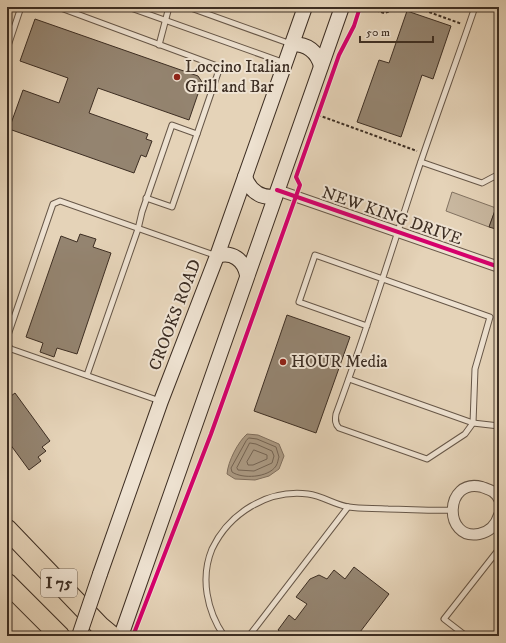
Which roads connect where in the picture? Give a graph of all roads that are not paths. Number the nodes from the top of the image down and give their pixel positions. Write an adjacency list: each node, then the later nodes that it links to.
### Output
1 (21, 7): 12 (lane)
2 (58, 7): 11 (lane)
3 (128, 7): 9 (lane)
4 (169, 7): 9 (lane)
5 (188, 7): 10 (lane)
6 (305, 7): 10 (main road, CROOKS ROAD)
7 (338, 7): 14 (main road)
8 (475, 7): 16 (lane)
9 (166, 21): 11 (lane); 13 (lane)
10 (292, 44): 13 (main road, CROOKS ROAD); 14 (main road)
11 (159, 45): 15 (lane)
12 (7, 49)
13 (285, 63): 18 (main road, CROOKS ROAD)
14 (321, 66): 19 (main road)
15 (197, 134): 20 (lane); 20 (lane)
16 (421, 162): 17 (lane); 22 (lane)
17 (499, 174)
18 (245, 177): 19 (main road); 23 (main road, CROOKS ROAD)
19 (276, 194): 22 (street, NEW KING DRIVE); 25 (main road)
20 (146, 198): 21 (lane)
21 (138, 229): 23 (lane); 28 (lane); 30 (lane)
22 (399, 232): 24 (street, NEW KING DRIVE); 26 (lane)
23 (217, 256): 25 (main road); 32 (main road, CROOKS ROAD)
24 (499, 267)
25 (247, 275): 45 (main road)
26 (383, 279): 27 (lane); 27 (lane); 33 (lane)
27 (367, 326): 31 (lane)
28 (7, 338)
29 (7, 345): 30 (lane)
30 (87, 375): 32 (lane)
31 (349, 379): 33 (lane); 33 (lane)
32 (161, 401): 43 (main road, CROOKS ROAD, bridge)
33 (473, 423): 34 (lane)
34 (499, 426)
35 (498, 494): 37 (street)
36 (348, 507): 37 (lane); 46 (lane); 47 (lane)
37 (452, 510): 38 (street)
38 (499, 515)
39 (7, 529): 44 (highway, I 75)
40 (499, 549): 48 (lane)
41 (7, 583): 42 (highway, I 75)
42 (60, 636)
43 (79, 636)
44 (112, 636)
45 (121, 636)
46 (224, 636)
47 (249, 636)
48 (466, 636)

